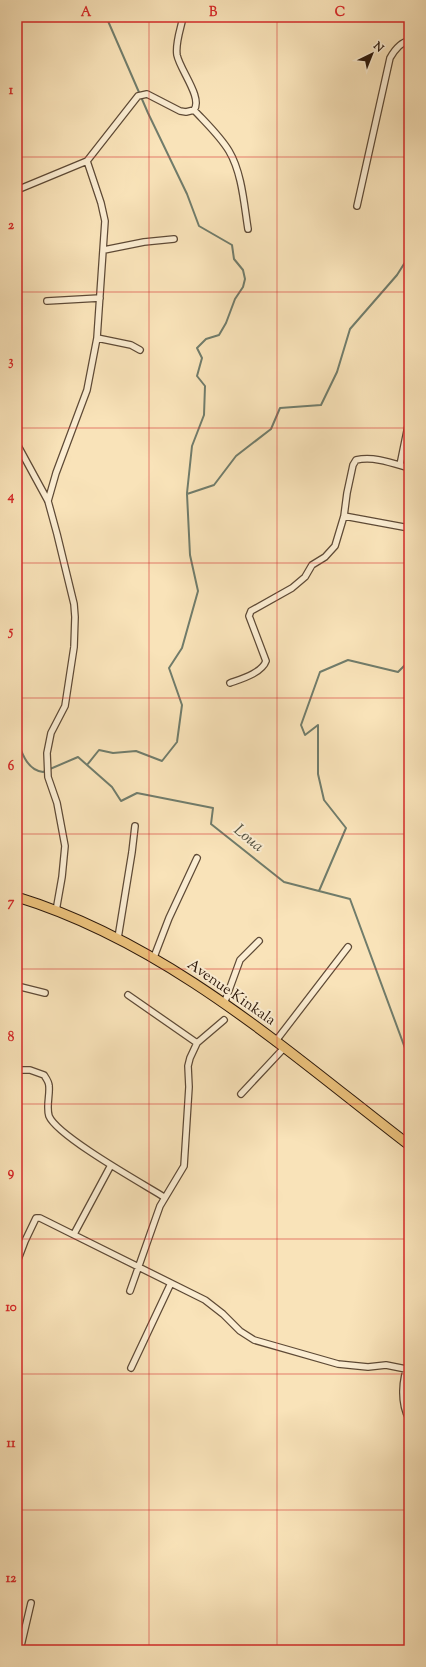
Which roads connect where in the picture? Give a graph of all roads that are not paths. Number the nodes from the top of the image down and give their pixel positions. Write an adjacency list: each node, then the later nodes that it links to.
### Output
1 (183, 17): 3 (street)
2 (409, 41): 6 (street)
3 (194, 110): 4 (street); 7 (street)
4 (87, 161): 5 (street); 9 (street)
5 (17, 190)
6 (357, 206)
7 (248, 229)
8 (174, 239): 9 (street)
9 (104, 250): 10 (street)
10 (100, 298): 11 (street); 12 (street)
11 (47, 301)
12 (97, 338): 13 (street); 18 (street)
13 (140, 350)
14 (409, 421): 16 (street)
15 (17, 444): 18 (street)
16 (400, 465): 17 (street); 19 (street)
17 (409, 468)
18 (48, 501): 25 (street)
19 (344, 516): 20 (street); 21 (street)
20 (409, 528)
21 (230, 683)
22 (134, 826): 26 (street)
23 (197, 858): 29 (street)
24 (17, 897): 25 (main road, Avenue Kinkala)
25 (56, 911): 26 (main road, Avenue Kinkala)
26 (118, 938): 29 (main road, Avenue Kinkala)
27 (259, 941): 33 (street)
28 (348, 947): 35 (street)
29 (154, 957): 33 (main road, Avenue Kinkala)
30 (17, 986): 31 (street)
31 (45, 993)
32 (128, 995): 36 (street)
33 (224, 1004): 35 (main road, Avenue Kinkala)
34 (224, 1020): 36 (street)
35 (275, 1042): 37 (main road, Avenue Kinkala)
36 (197, 1043): 42 (street)
37 (284, 1048): 39 (street); 40 (main road, Avenue Kinkala)
38 (17, 1070): 41 (street)
39 (240, 1094)
40 (409, 1145)
41 (111, 1165): 42 (street); 43 (street)
42 (164, 1196): 45 (street)
43 (74, 1234): 44 (street); 45 (street)
44 (17, 1262)
45 (139, 1266): 46 (street); 47 (street)
46 (171, 1283): 49 (street); 50 (street)
47 (130, 1291)
48 (409, 1362): 50 (street)
49 (131, 1368)
50 (406, 1368): 51 (street)
51 (409, 1419)
52 (31, 1603): 53 (street)
53 (20, 1650)

